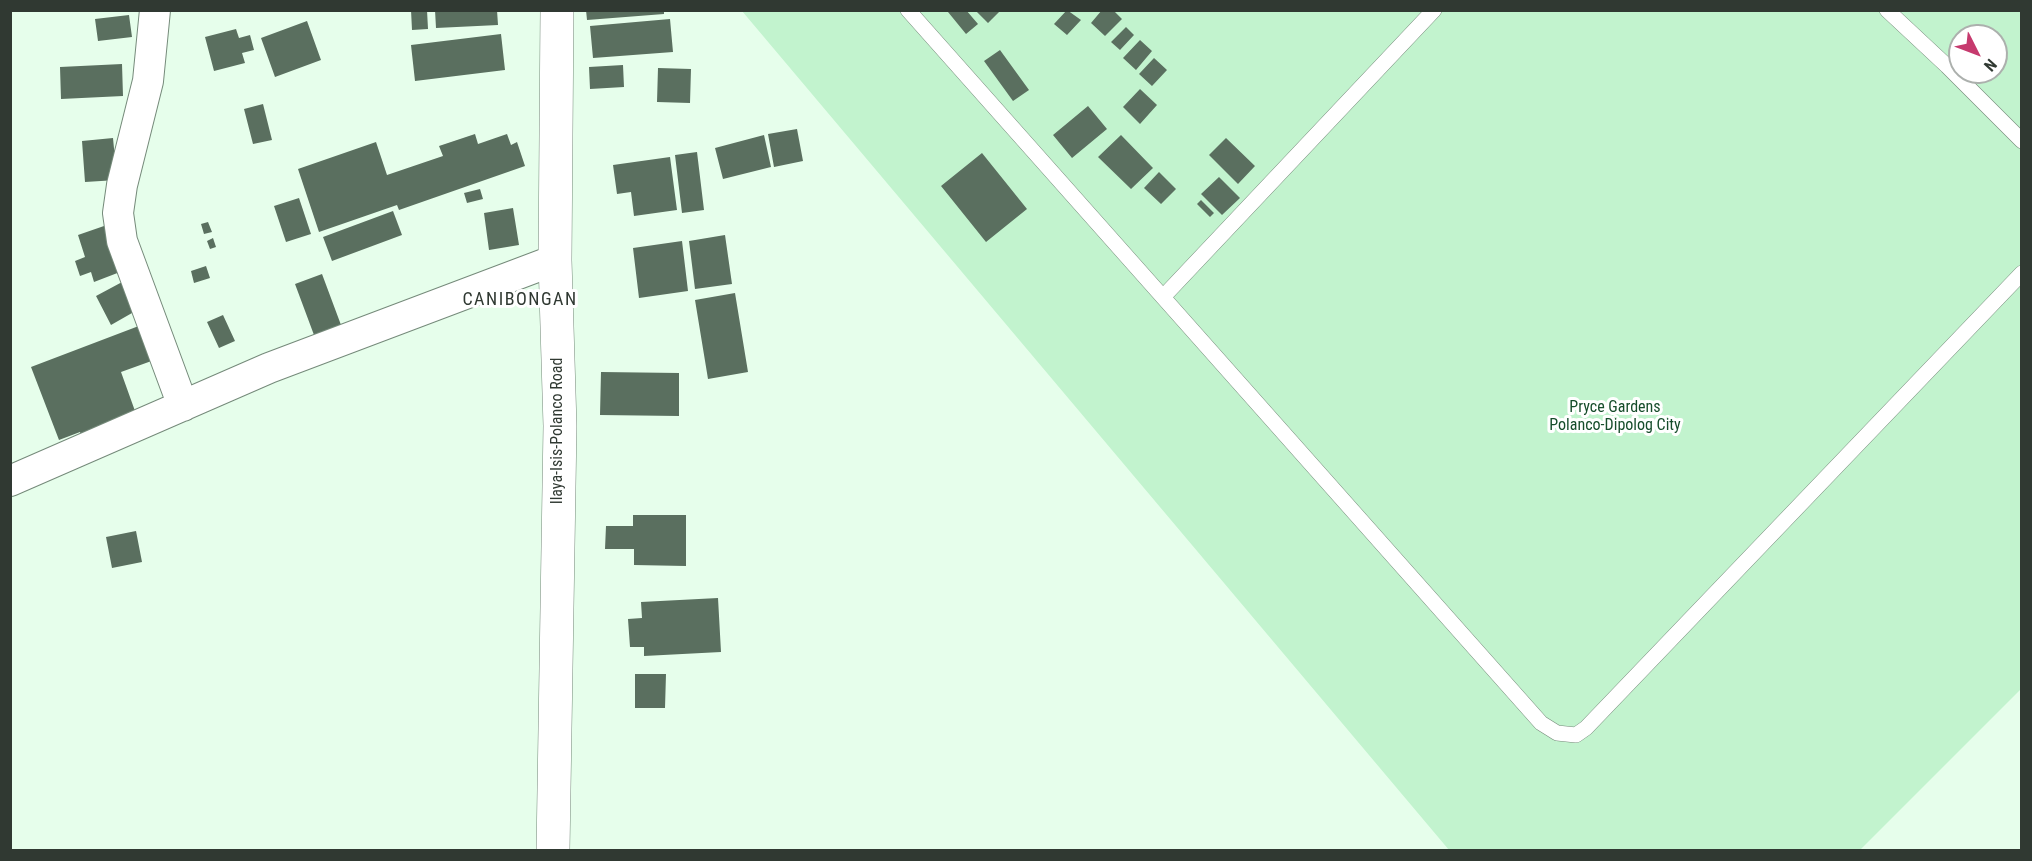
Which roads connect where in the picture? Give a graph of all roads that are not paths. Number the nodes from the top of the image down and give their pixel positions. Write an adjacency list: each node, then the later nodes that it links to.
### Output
1 (155, 10): 10 (street)
2 (556, 10): 7 (main road, Ilaya-Isis-Polanco Road)
3 (908, 10): 9 (lane)
4 (1434, 10): 9 (lane)
5 (1887, 10): 6 (lane)
6 (2022, 141)
7 (555, 260): 10 (street); 12 (main road, Ilaya-Isis-Polanco Road)
8 (2022, 273): 9 (lane)
9 (1164, 296)
10 (183, 406): 11 (street)
11 (10, 481)
12 (553, 850)

